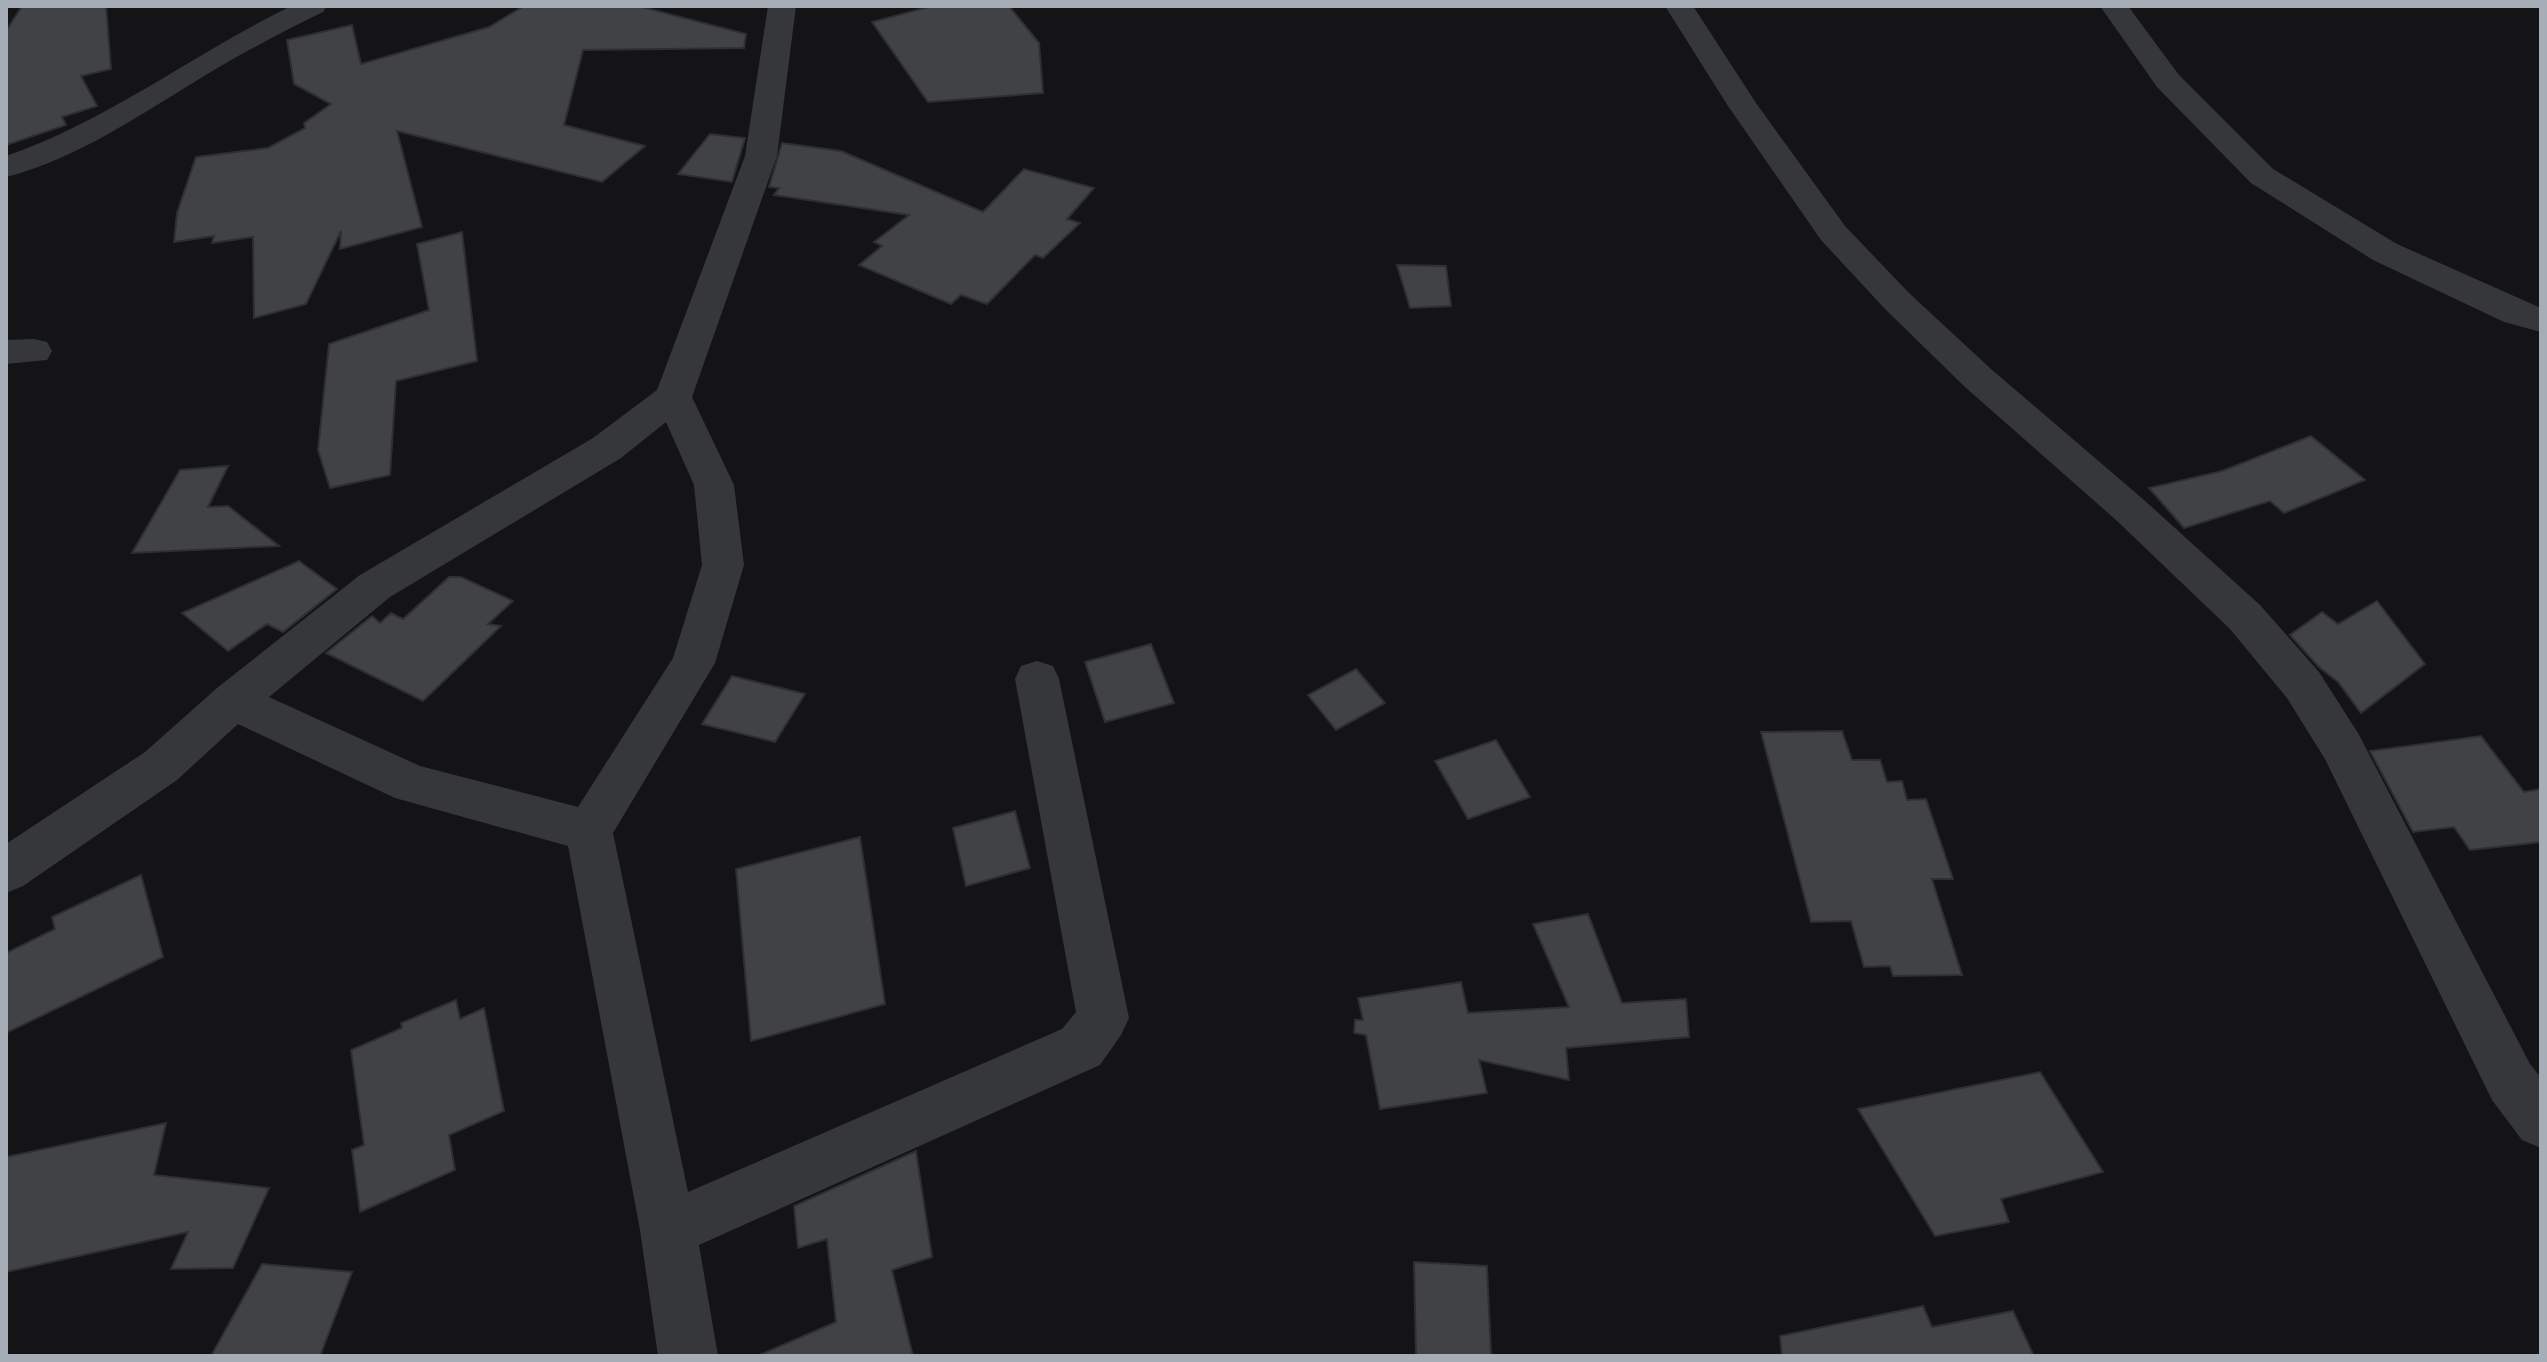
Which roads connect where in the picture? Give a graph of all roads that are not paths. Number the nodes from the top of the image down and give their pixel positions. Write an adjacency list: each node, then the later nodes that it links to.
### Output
1 (313, 6): 5 (street)
2 (782, 6): 7 (street)
3 (1679, 6): 12 (street)
4 (2114, 6): 6 (street)
5 (6, 167)
6 (2541, 320)
7 (673, 397): 9 (street); 10 (street)
8 (1037, 679): 13 (street)
9 (233, 701): 10 (street); 11 (street)
10 (589, 831): 13 (street)
11 (6, 871)
12 (2541, 1121)
13 (668, 1230): 14 (street)
14 (688, 1356)

